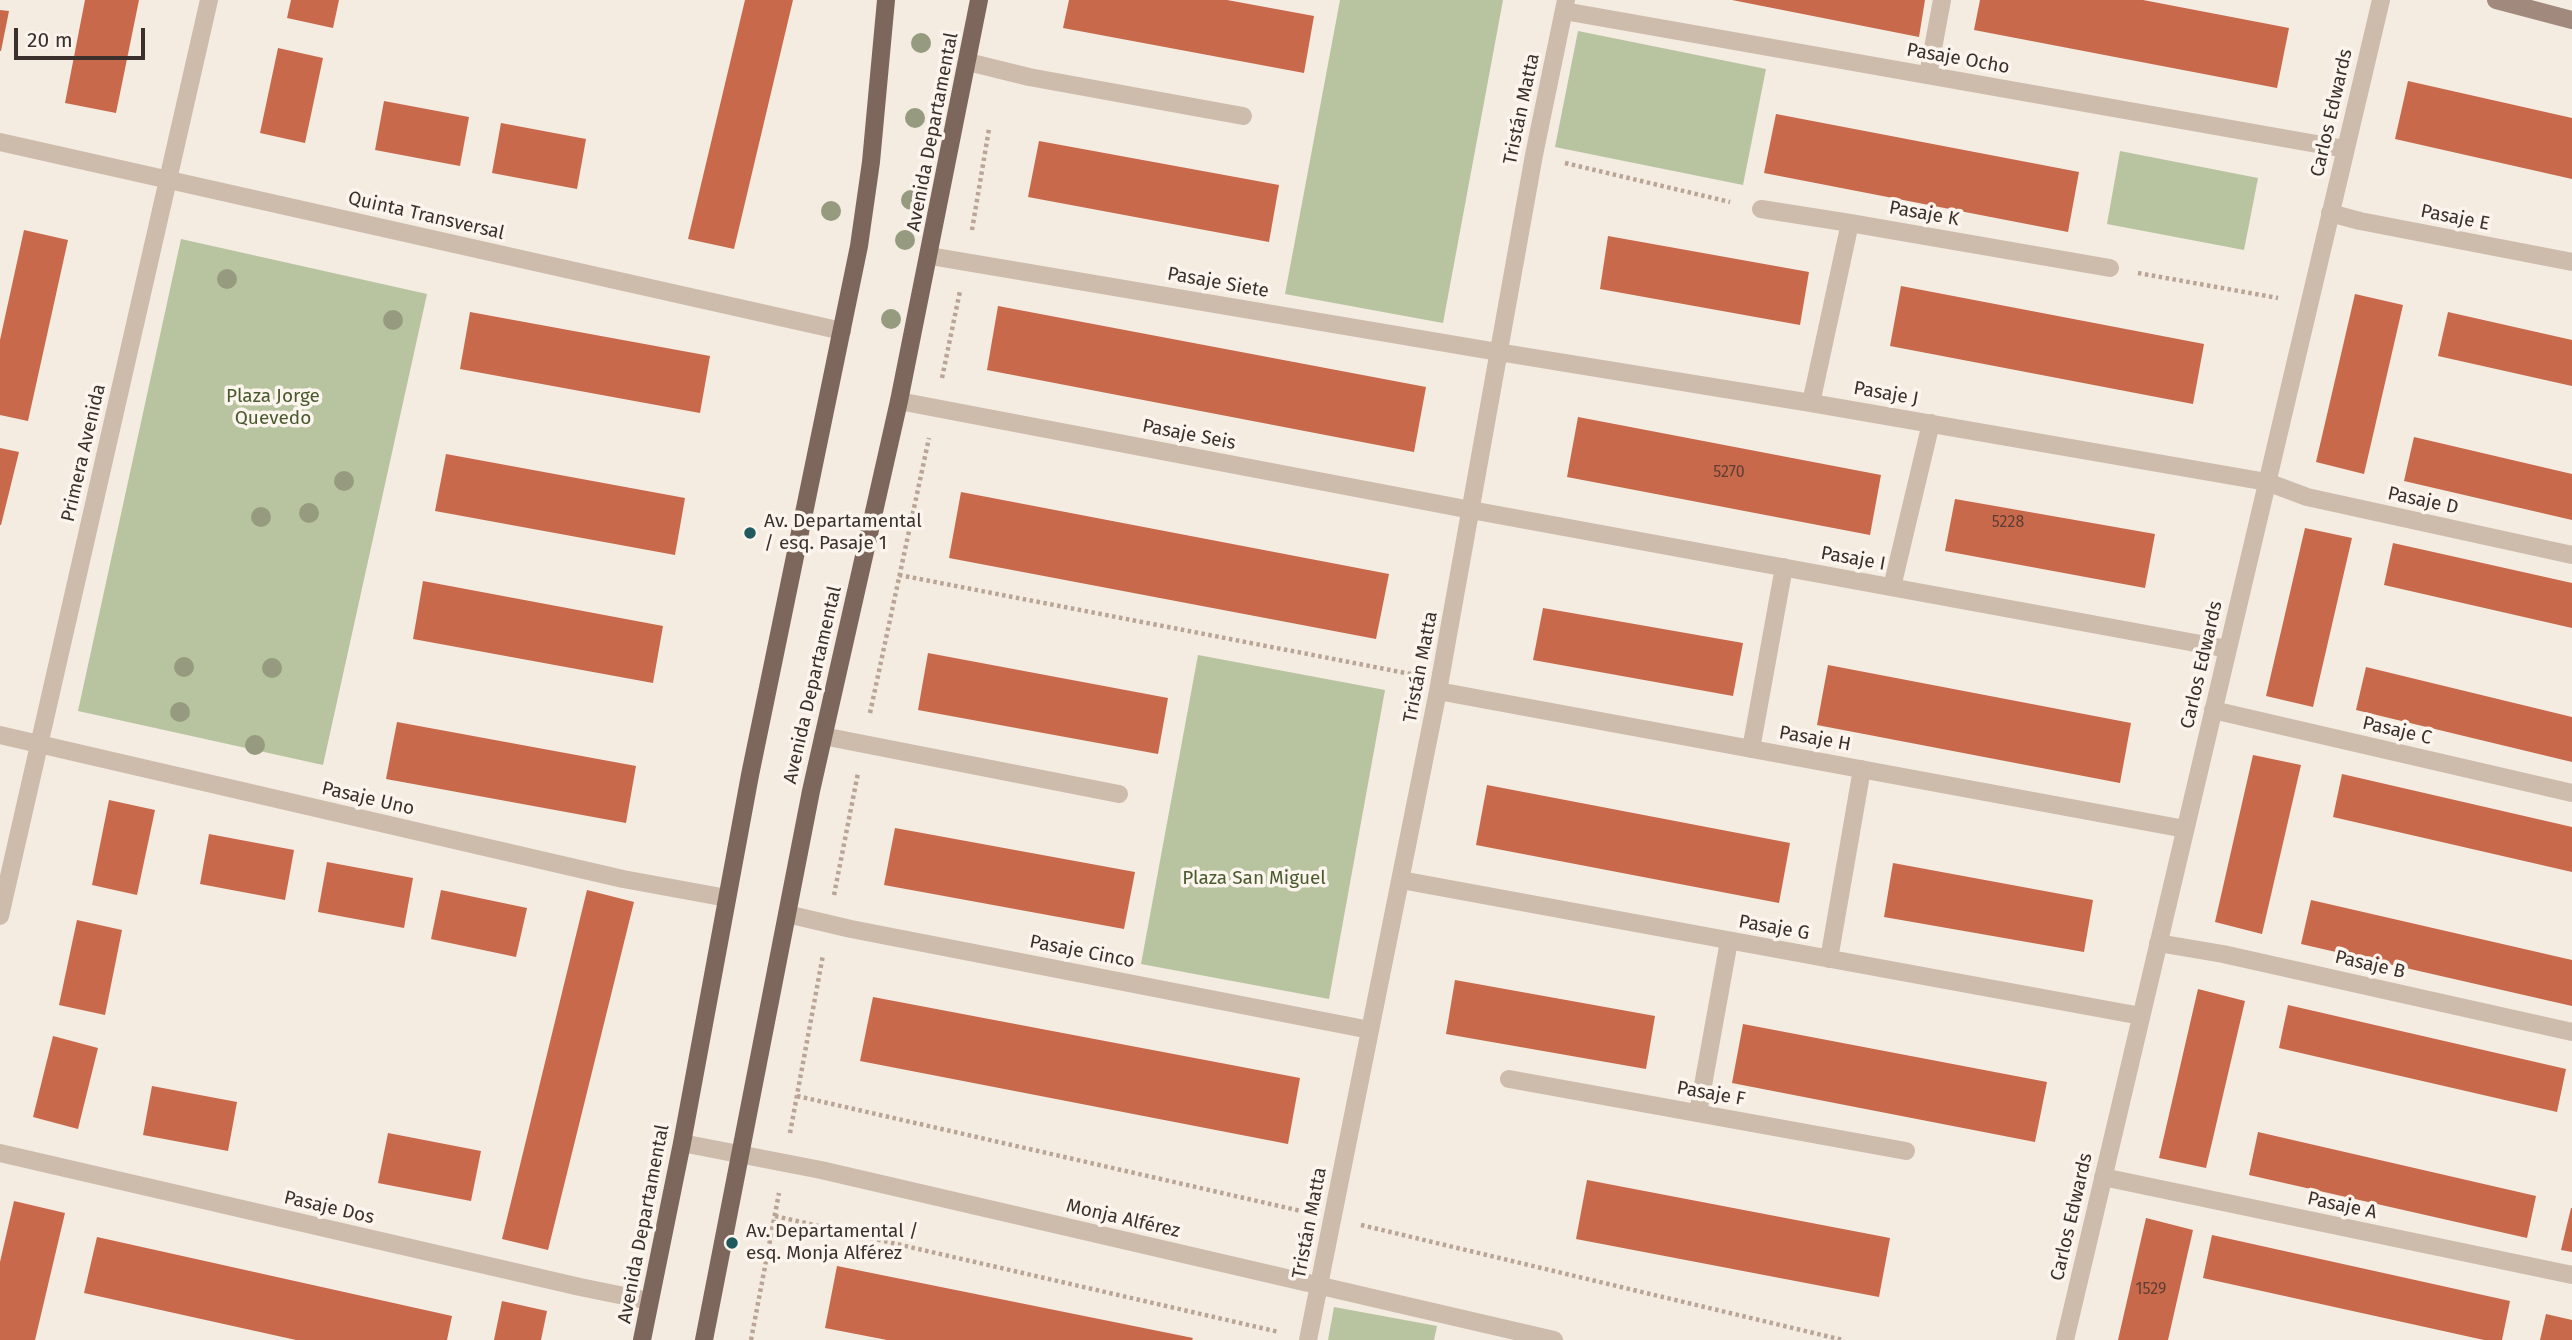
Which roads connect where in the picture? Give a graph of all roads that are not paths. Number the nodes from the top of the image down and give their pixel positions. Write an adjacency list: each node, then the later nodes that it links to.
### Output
1 (208, 0): 14 (street, Primera Avenida)
2 (886, 0): 21 (main road, Avenida Departamental)
3 (979, 0): 9 (main road, Avenida Departamental)
4 (1942, 0): 10 (street)
5 (2381, 0): 13 (street, Carlos Edwards)
6 (2496, 0): 8 (main road)
7 (1565, 6): 10 (street, Pasaje Ocho); 22 (street, Tristán Matta)
8 (2572, 20)
9 (968, 62): 11 (street); 18 (main road, Avenida Departamental)
10 (1928, 75): 13 (street, Pasaje Ocho)
11 (1243, 116)
12 (0, 142): 14 (street, Quinta Transversal)
13 (2345, 149): 16 (street, Carlos Edwards)
14 (169, 179): 21 (street, Quinta Transversal); 36 (street, Primera Avenida)
15 (1761, 209): 17 (street, Pasaje K)
16 (2330, 213): 19 (street, Pasaje E); 26 (street, Carlos Edwards)
17 (1850, 223): 20 (street, Pasaje K); 24 (street)
18 (930, 256): 22 (street, Pasaje Siete); 23 (main road, Avenida Departamental)
19 (2572, 262)
20 (2110, 268)
21 (842, 331): 43 (main road, Avenida Departamental)
22 (1498, 352): 24 (street, Pasaje J); 27 (street, Tristán Matta)
23 (900, 401): 27 (street, Pasaje Seis); 35 (main road, Avenida Departamental)
24 (1811, 402): 25 (street, Pasaje J)
25 (1931, 424): 26 (street, Pasaje J); 30 (street)
26 (2267, 482): 28 (street, Pasaje D); 31 (street, Carlos Edwards)
27 (1471, 510): 29 (street, Pasaje I); 32 (street, Tristán Matta)
28 (2572, 555)
29 (1784, 568): 30 (street, Pasaje I); 37 (street)
30 (1892, 587): 31 (street, Pasaje I)
31 (2228, 649): 33 (street, Carlos Edwards)
32 (1439, 685): 37 (street, Pasaje H); 42 (street, Tristán Matta)
33 (2213, 710): 39 (street, Pasaje C); 41 (street, Carlos Edwards)
34 (0, 735): 36 (street, Pasaje Uno)
35 (823, 736): 40 (street); 44 (main road, Avenida Departamental)
36 (39, 745): 43 (street, Pasaje Uno); 45 (street, Primera Avenida)
37 (1751, 748): 38 (street, Pasaje H)
38 (1862, 769): 41 (street, Pasaje H); 48 (street)
39 (2572, 793)
40 (1119, 794)
41 (2185, 829): 47 (street, Carlos Edwards)
42 (1401, 880): 46 (street, Pasaje G); 50 (street, Tristán Matta)
43 (727, 898): 54 (main road, Avenida Departamental)
44 (787, 914): 50 (street, Pasaje Cinco); 57 (main road, Avenida Departamental)
45 (0, 916)
46 (1729, 941): 48 (street, Pasaje G); 53 (street)
47 (2158, 943): 49 (street, Carlos Edwards); 51 (street, Pasaje B)
48 (1829, 959): 49 (street, Pasaje G)
49 (2141, 1016): 58 (street, Carlos Edwards)
50 (1370, 1030): 60 (street, Tristán Matta)
51 (2572, 1032)
52 (1509, 1079): 53 (street, Pasaje F)
53 (1698, 1113): 55 (street, Pasaje F)
54 (682, 1143): 57 (street, Monja Alférez); 61 (main road, Avenida Departamental)
55 (1906, 1151)
56 (0, 1153): 61 (street, Pasaje Dos)
57 (741, 1153): 60 (street, Monja Alférez); 64 (main road, Avenida Departamental)
58 (2103, 1177): 59 (street, Pasaje A); 66 (street, Carlos Edwards)
59 (2572, 1275)
60 (1318, 1286): 62 (street, Tristán Matta); 65 (street, Monja Alférez)
61 (649, 1301): 63 (main road, Avenida Departamental)
62 (1308, 1339)
63 (642, 1340)
64 (704, 1340)
65 (1554, 1340)
66 (2065, 1340)

